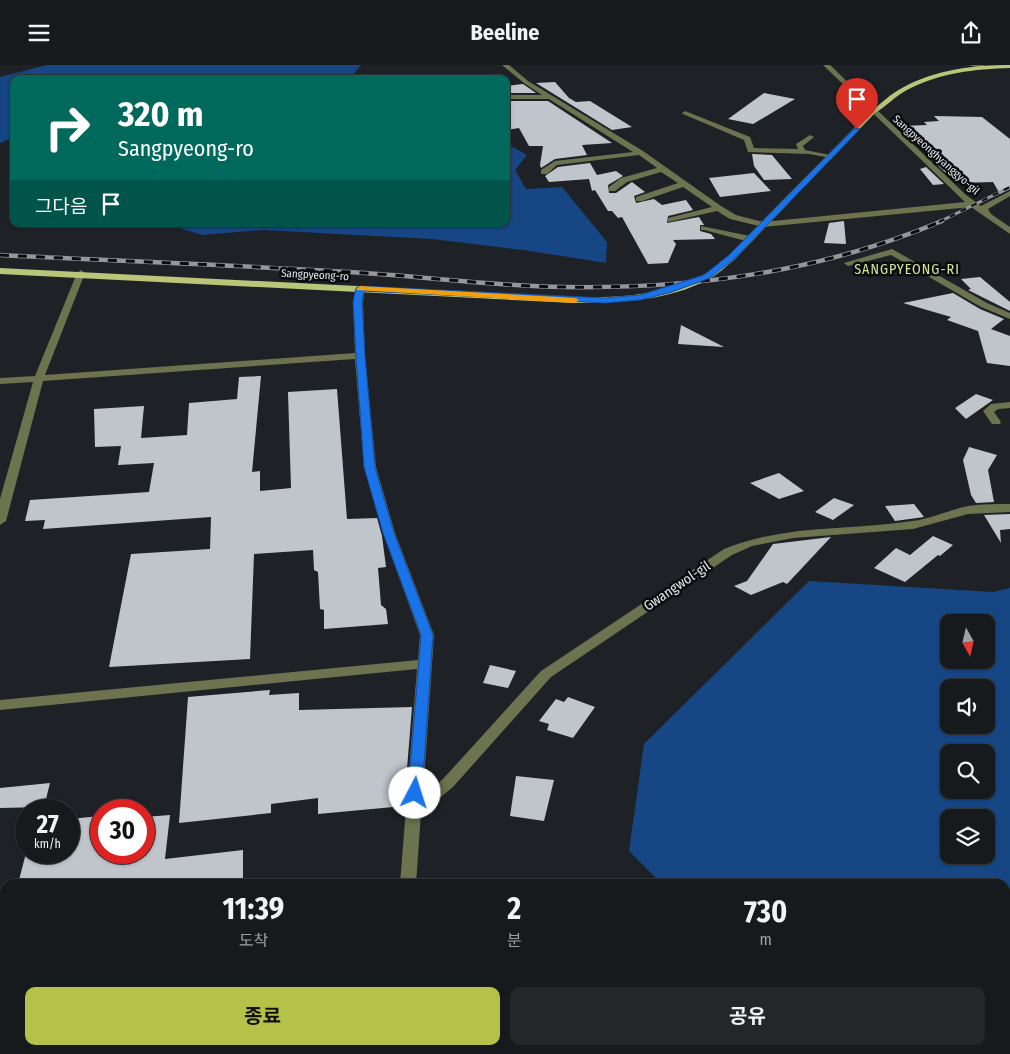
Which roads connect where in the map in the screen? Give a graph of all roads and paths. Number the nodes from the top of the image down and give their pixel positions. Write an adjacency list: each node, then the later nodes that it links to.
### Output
1 (506, 65): 4 (street); 8 (street)
2 (826, 65): 9 (street, Sangpyeonghyanggyo-gil)
3 (971, 65): 6 (street)
4 (517, 66)
5 (1010, 66): 6 (main road, Sangpyeong-ro)
6 (984, 67): 9 (main road, Sangpyeong-ro)
7 (510, 97): 8 (street)
8 (549, 97): 13 (street)
9 (873, 112): 14 (main road, Sangpyeong-ro); 21 (street, Sangpyeonghyanggyo-gil)
10 (685, 113): 12 (street)
11 (810, 137): 12 (street)
12 (803, 152): 14 (street)
13 (640, 153): 15 (street); 16 (street)
14 (832, 156): 25 (main road, Sangpyeong-ro)
15 (662, 169): 17 (street); 18 (street)
16 (544, 172)
17 (683, 184): 20 (street); 22 (street)
18 (612, 189)
19 (1010, 193): 23 (street)
20 (639, 199)
21 (973, 204): 23 (street, Sangpyeonghyanggyo-gil); 25 (street)
22 (718, 208): 24 (street); 25 (street)
23 (988, 215): 27 (street, Sangpyeonghyanggyo-gil)
24 (671, 220)
25 (763, 225): 28 (main road, Sangpyeong-ro)
26 (704, 228): 28 (street)
27 (1010, 231)
28 (750, 239): 33 (main road, Sangpyeong-ro)
29 (848, 263): 34 (street)
30 (17, 271): 31 (street, Sangpyeong-ro); 32 (main road, Sangpyeong-ro)
31 (0, 272)
32 (81, 273): 33 (main road, Sangpyeong-ro); 36 (street)
33 (360, 288): 35 (street)
34 (1010, 316)
35 (360, 356): 36 (street); 42 (street)
36 (39, 378): 37 (street); 41 (street)
37 (0, 381)
38 (1010, 405): 39 (street)
39 (996, 422)
40 (1010, 508): 44 (street, Gwangwol-gil)
41 (0, 521)
42 (424, 664): 43 (street); 44 (street)
43 (0, 705)
44 (413, 811): 45 (street)
45 (408, 879)

